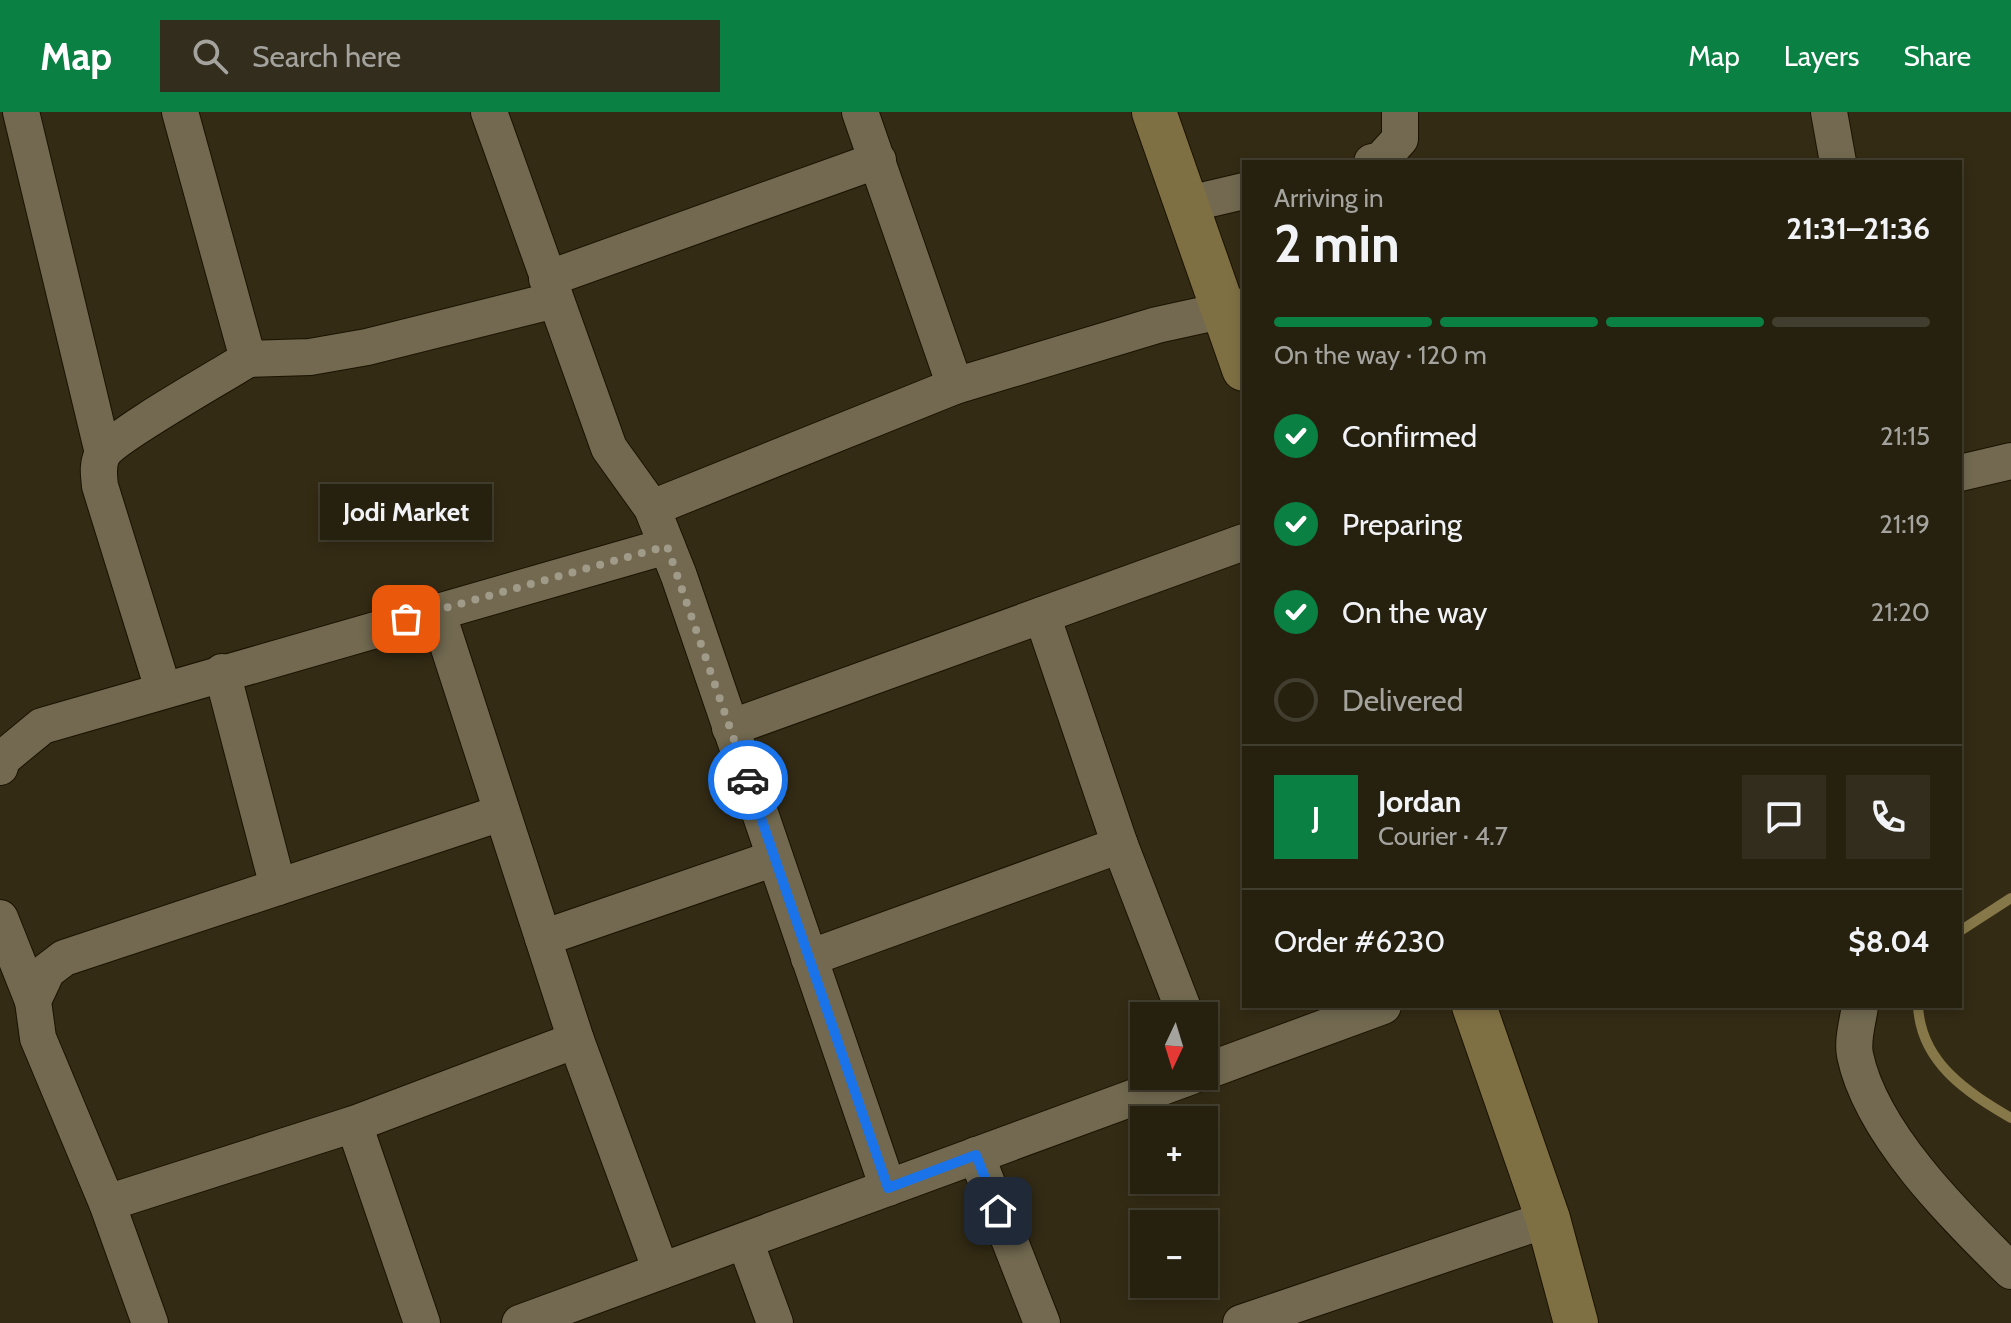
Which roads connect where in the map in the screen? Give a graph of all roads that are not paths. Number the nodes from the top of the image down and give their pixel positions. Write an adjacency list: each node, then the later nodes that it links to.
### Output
1 (21, 112): 18 (street)
2 (180, 112): 16 (street)
3 (489, 112): 13 (street)
4 (860, 112): 8 (street)
5 (1154, 112): 12 (main road)
6 (1400, 112): 9 (street)
7 (1829, 112): 10 (street)
8 (878, 160): 13 (street); 17 (street)
9 (1381, 160)
10 (1838, 160)
11 (1242, 191): 12 (street)
12 (1184, 205): 14 (main road)
13 (551, 289): 16 (street); 19 (street)
14 (1234, 307): 15 (main road); 17 (street)
15 (1242, 357)
16 (248, 359): 18 (street)
17 (955, 386): 19 (street)
18 (103, 453): 25 (street)
19 (652, 508): 21 (street)
20 (1242, 543): 23 (street)
21 (667, 546): 22 (street); 26 (street)
22 (437, 611): 24 (street); 28 (street)
23 (1042, 615): 26 (street); 29 (street)
24 (222, 672): 25 (street); 31 (street)
25 (163, 689): 27 (street)
26 (730, 728): 30 (street)
27 (1, 762)
28 (501, 813): 31 (street); 33 (street)
29 (1120, 845): 34 (street); 36 (street)
30 (775, 858): 33 (street); 34 (street)
31 (278, 887): 35 (street)
32 (0, 918): 35 (street)
33 (543, 938): 40 (street)
34 (809, 958): 45 (street)
35 (33, 1001): 46 (street)
36 (1181, 1002)
37 (1377, 1008): 41 (street)
38 (1475, 1008): 47 (main road)
39 (1860, 1008): 50 (street)
40 (576, 1040): 43 (street); 49 (street)
41 (1218, 1064)
42 (1149, 1090): 44 (street)
43 (354, 1124): 46 (street); 53 (street)
44 (976, 1155): 45 (street); 56 (street)
45 (888, 1188): 48 (street)
46 (107, 1203): 52 (street)
47 (1548, 1219): 51 (street); 58 (main road)
48 (745, 1241): 49 (street); 55 (street)
49 (661, 1271): 54 (street)
50 (2011, 1271)
51 (1294, 1315): 57 (street)
52 (150, 1323)
53 (422, 1323)
54 (520, 1323)
55 (775, 1323)
56 (1042, 1323)
57 (1241, 1323)
58 (1576, 1323)

